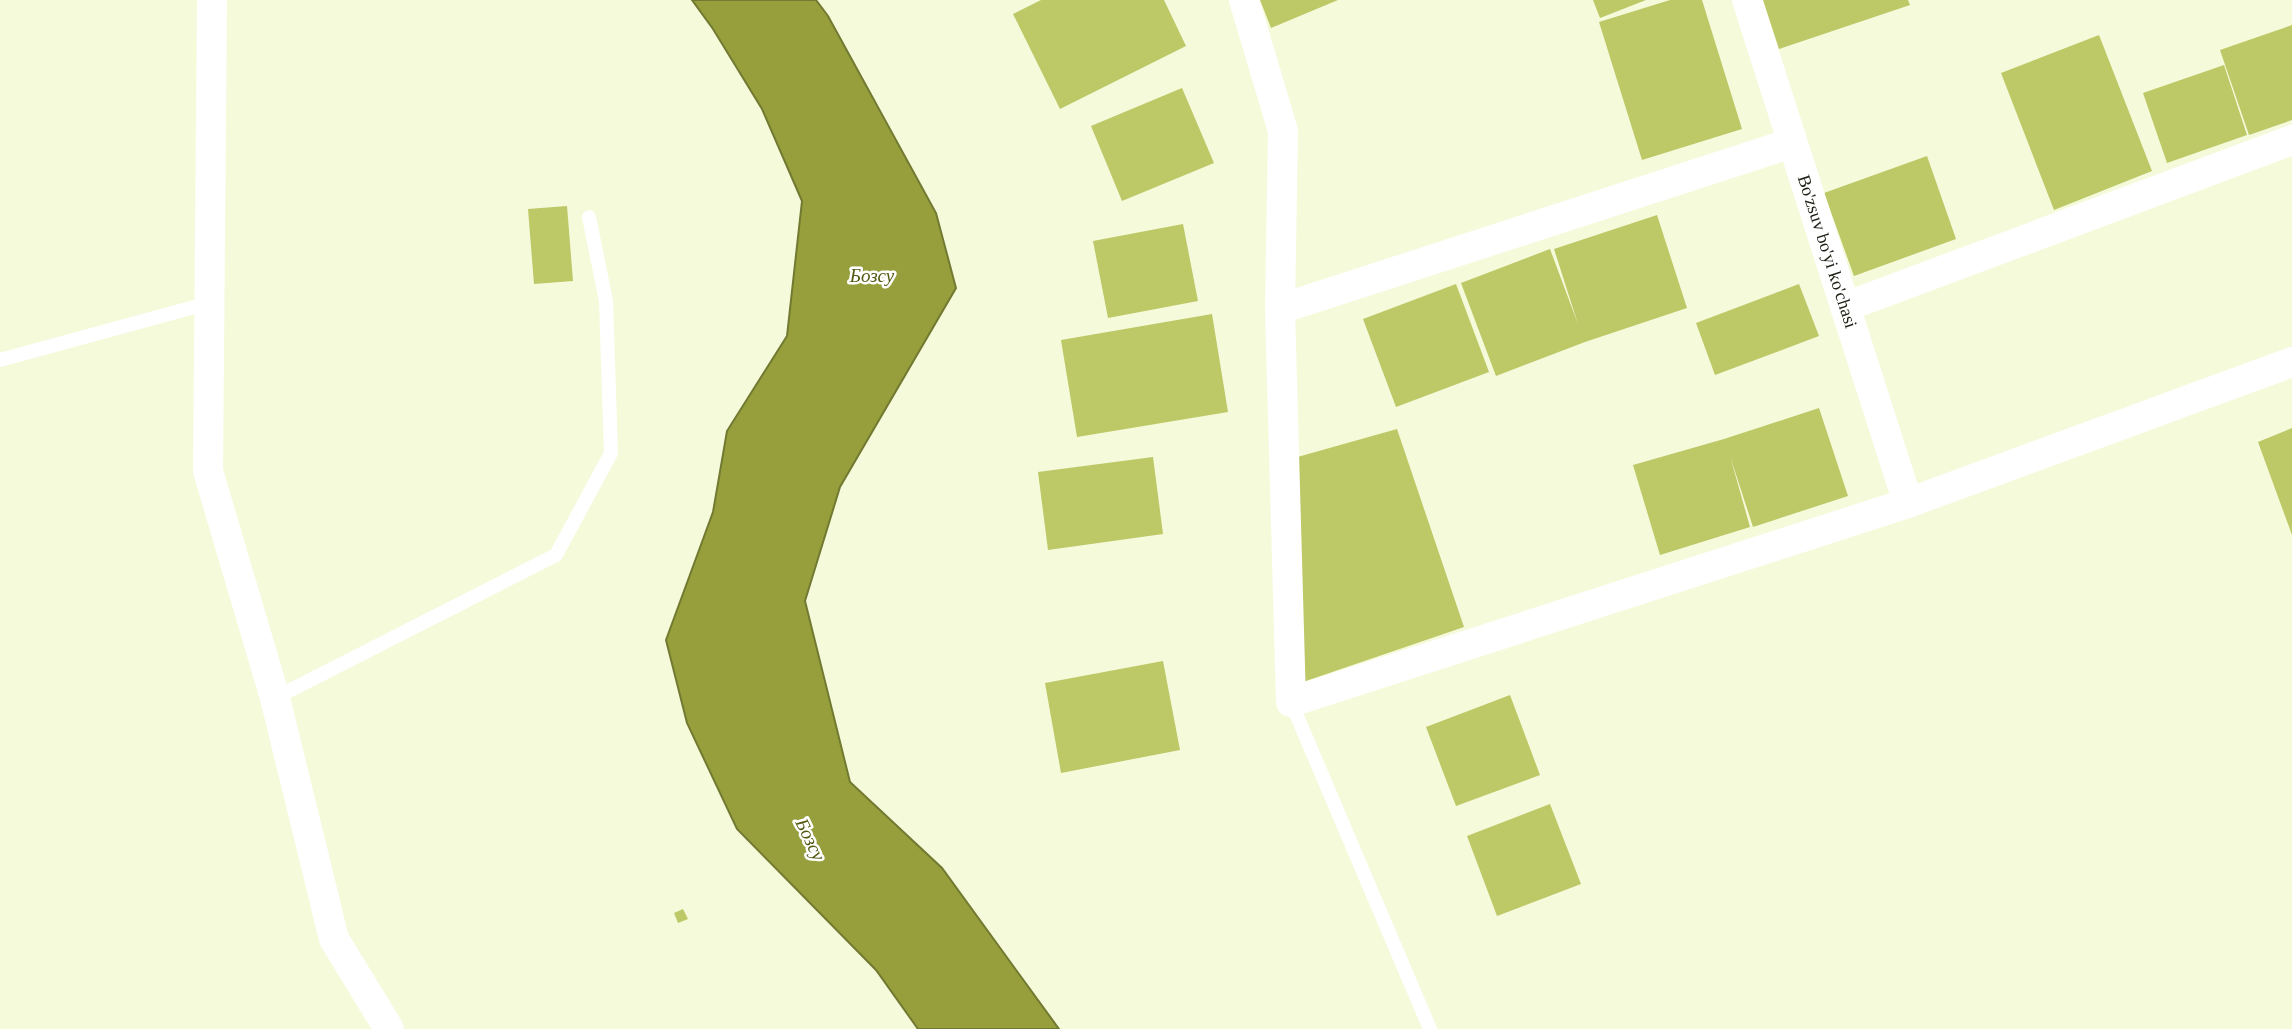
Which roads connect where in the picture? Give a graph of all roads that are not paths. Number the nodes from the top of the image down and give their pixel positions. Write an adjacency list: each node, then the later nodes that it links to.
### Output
1 (212, 0): 7 (street)
2 (1244, 0): 9 (street)
3 (1747, 0): 5 (street, Bo'zsuv bo'yi ko'chasi)
4 (2292, 140): 8 (street)
5 (1792, 143): 8 (street, Bo'zsuv bo'yi ko'chasi); 9 (street)
6 (589, 217): 13 (lane)
7 (209, 303): 10 (lane); 13 (street)
8 (1845, 307): 12 (street, Bo'zsuv bo'yi ko'chasi)
9 (1280, 309): 14 (street)
10 (0, 360)
11 (2292, 362): 12 (street)
12 (1908, 503): 14 (street)
13 (275, 698): 15 (street)
14 (1291, 702): 16 (lane)
15 (389, 1029)
16 (1430, 1029)

